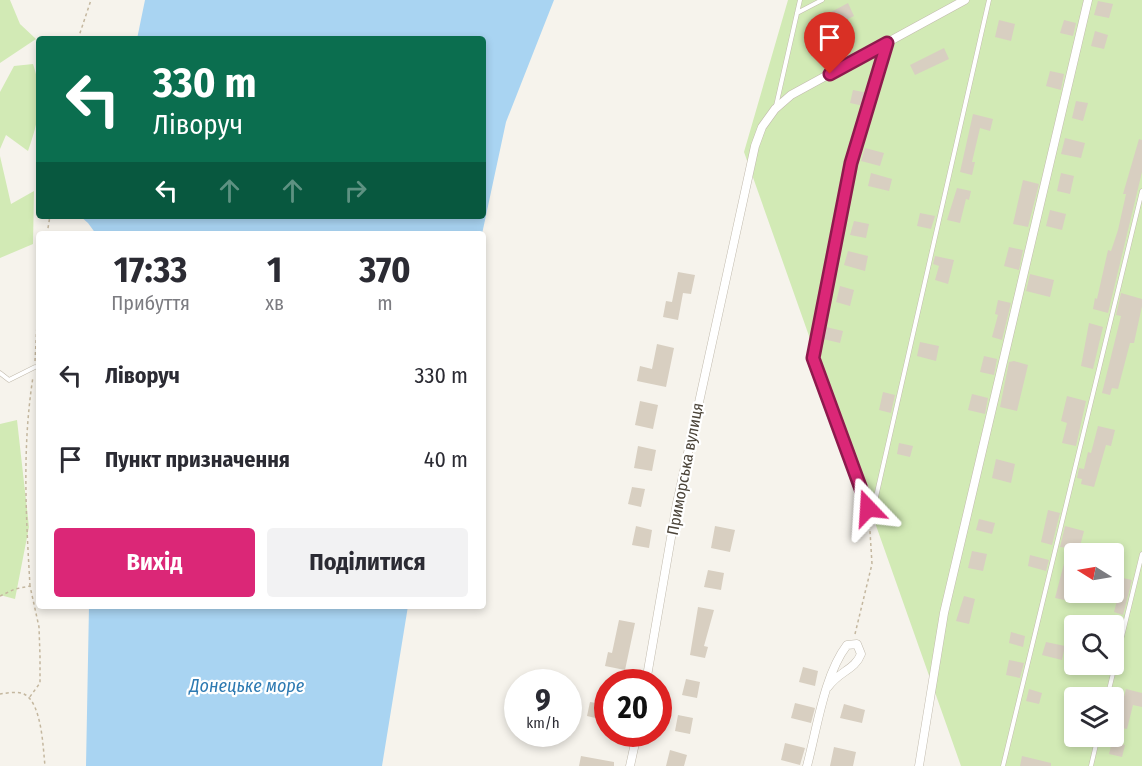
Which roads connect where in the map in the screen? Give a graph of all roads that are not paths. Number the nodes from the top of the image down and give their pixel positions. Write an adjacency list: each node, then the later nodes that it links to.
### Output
1 (800, 0): 6 (lane)
2 (822, 0): 6 (lane)
3 (965, 0): 7 (street, Приморська вулиця)
4 (989, 0): 7 (lane)
5 (1088, 0): 20 (street)
6 (796, 13): 8 (lane)
7 (887, 43): 8 (street, Приморська вулиця)
8 (775, 110): 13 (street, Приморська вулиця)
9 (1142, 191): 21 (lane)
10 (35, 367): 11 (lane)
11 (0, 373)
12 (1142, 554): 15 (lane)
13 (648, 669)
14 (828, 687): 14 (street); 19 (street)
15 (1110, 687)
16 (634, 747): 18 (street)
17 (1095, 747): 22 (lane)
18 (630, 766)
19 (807, 766)
20 (919, 766)
21 (1003, 766)
22 (1090, 766)

